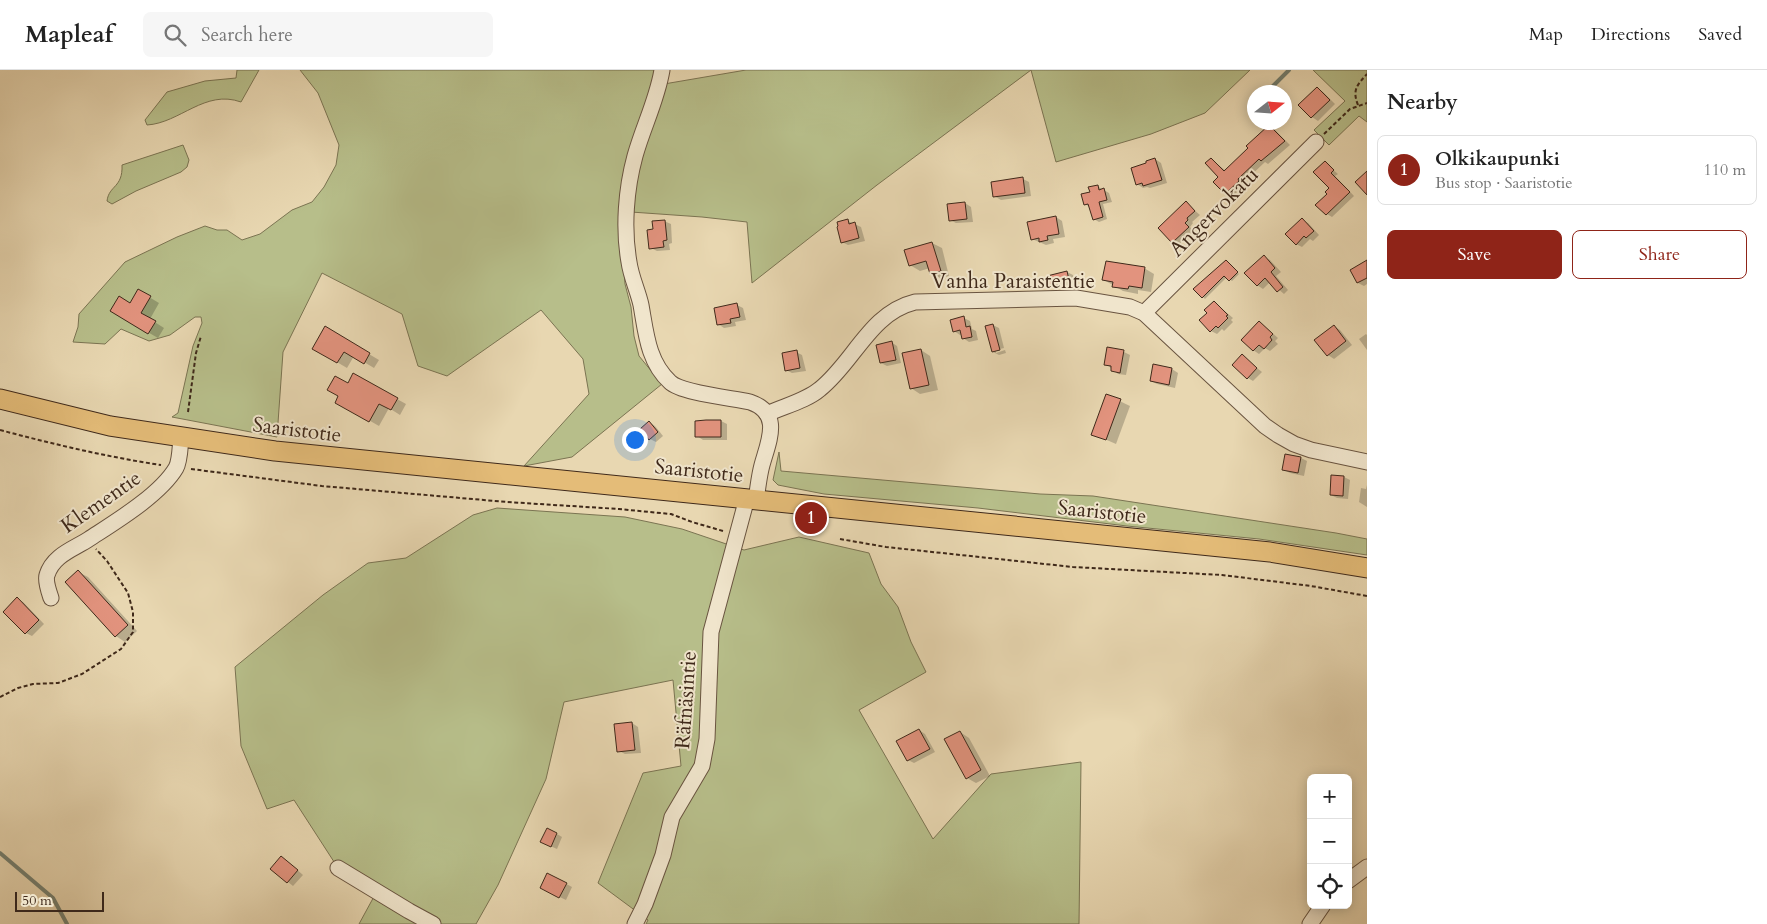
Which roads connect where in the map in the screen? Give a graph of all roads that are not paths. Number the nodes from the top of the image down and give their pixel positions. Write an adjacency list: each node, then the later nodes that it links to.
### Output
1 (662, 70): 5 (street)
2 (1316, 142): 3 (street, Angervokatu)
3 (1144, 313): 5 (street, Vanha Paraistentie); 7 (street, Vanha Paraistentie)
4 (0, 399): 6 (main road, Saaristotie)
5 (767, 414): 8 (street, Räfnäsintie)
6 (182, 438): 8 (main road, Saaristotie); 10 (street, Klementie)
7 (1367, 462)
8 (751, 499): 9 (main road, Saaristotie); 16 (street, Räfnäsintie)
9 (1367, 568)
10 (51, 598)
11 (1367, 867): 13 (street)
12 (338, 868): 15 (street)
13 (1352, 878)
14 (1320, 909): 17 (street)
15 (433, 924)
16 (635, 924)
17 (1310, 924)

